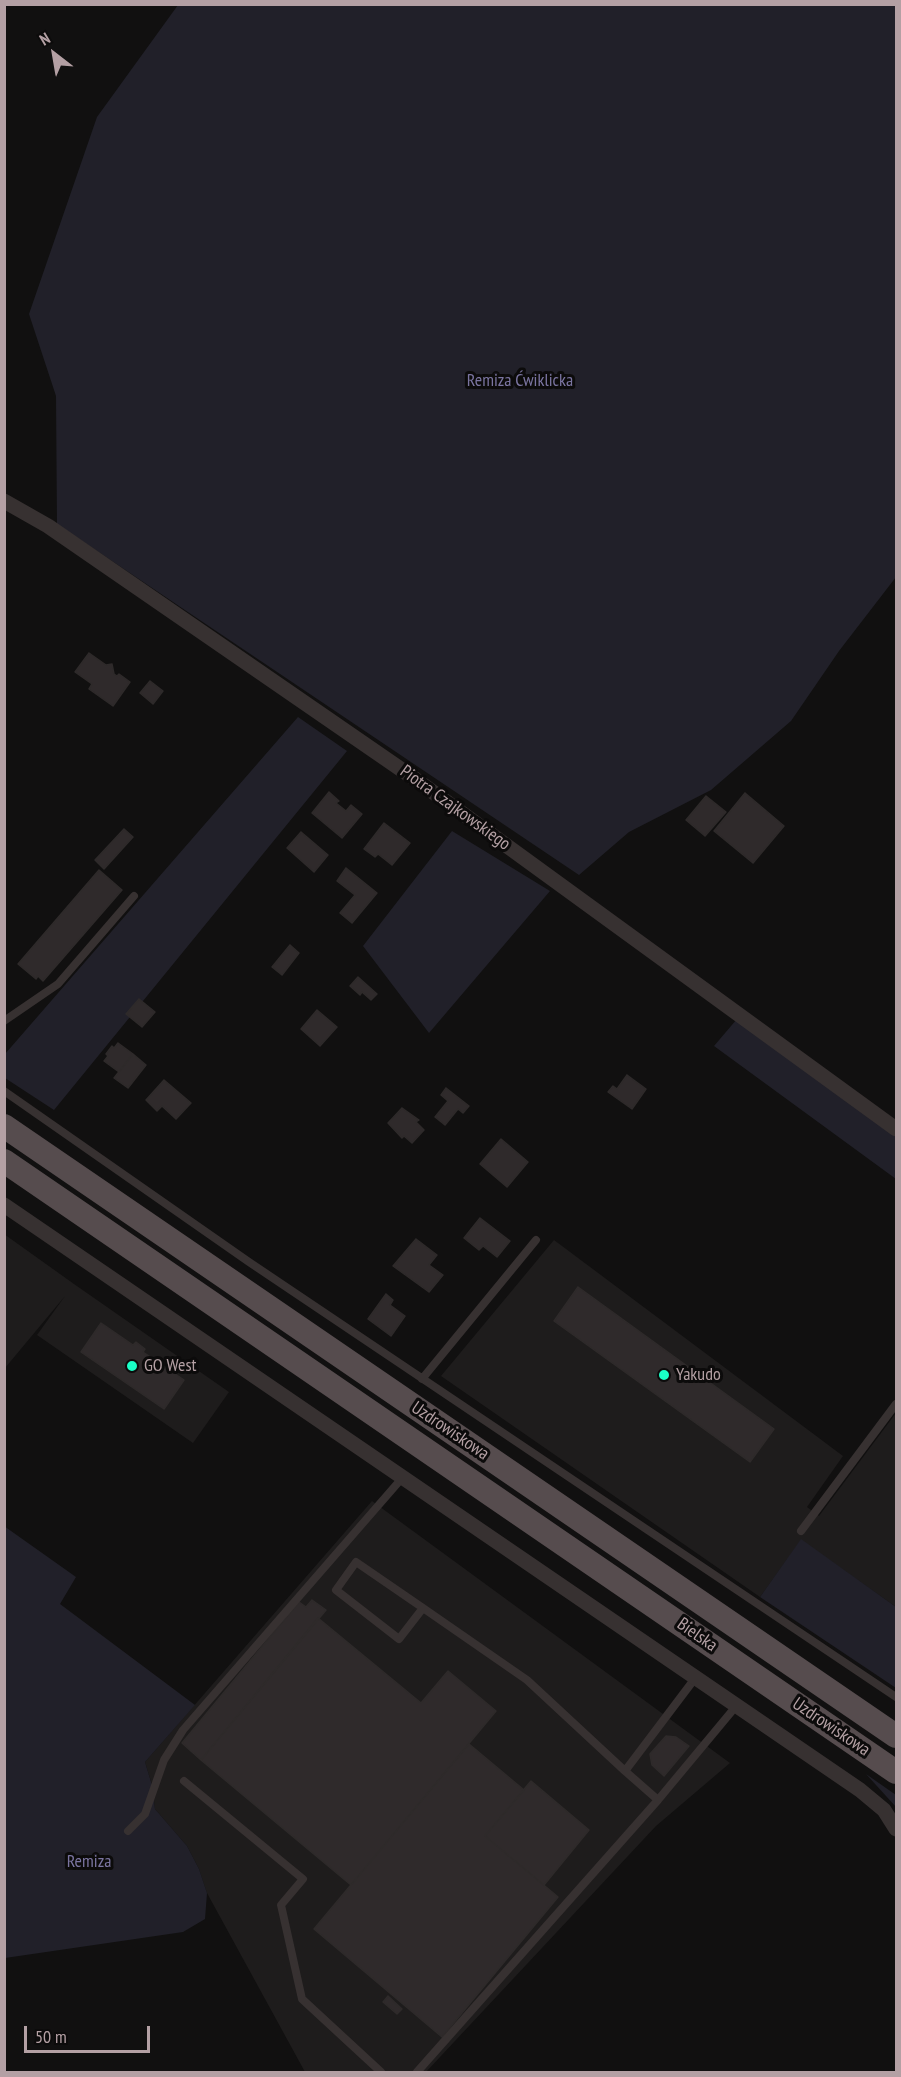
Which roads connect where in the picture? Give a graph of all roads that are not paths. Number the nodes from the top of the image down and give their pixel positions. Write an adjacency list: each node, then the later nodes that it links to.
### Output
1 (4, 501): 6 (street, Piotra Czajkowskiego)
2 (134, 896): 3 (lane)
3 (4, 1021)
4 (4, 1091): 10 (lane)
5 (4, 1126): 20 (main road, Uzdrowiskowa)
6 (897, 1129)
7 (4, 1161): 14 (main road, Uzdrowiskowa)
8 (4, 1204): 12 (street)
9 (536, 1240): 10 (lane)
10 (422, 1378): 18 (lane)
11 (897, 1404): 13 (lane)
12 (404, 1477): 17 (street); 26 (lane)
13 (801, 1531)
14 (657, 1607): 16 (main road, Bielska)
15 (423, 1608): 15 (lane); 21 (lane)
16 (737, 1662): 22 (main road, Uzdrowiskowa)
17 (696, 1677): 19 (street); 21 (lane)
18 (897, 1697)
19 (737, 1705): 24 (lane); 25 (street)
20 (897, 1736)
21 (625, 1772): 24 (lane)
22 (897, 1772)
23 (184, 1781): 27 (lane)
24 (658, 1800): 28 (lane)
25 (897, 1829)
26 (128, 1831)
27 (381, 2073)
28 (417, 2073)

